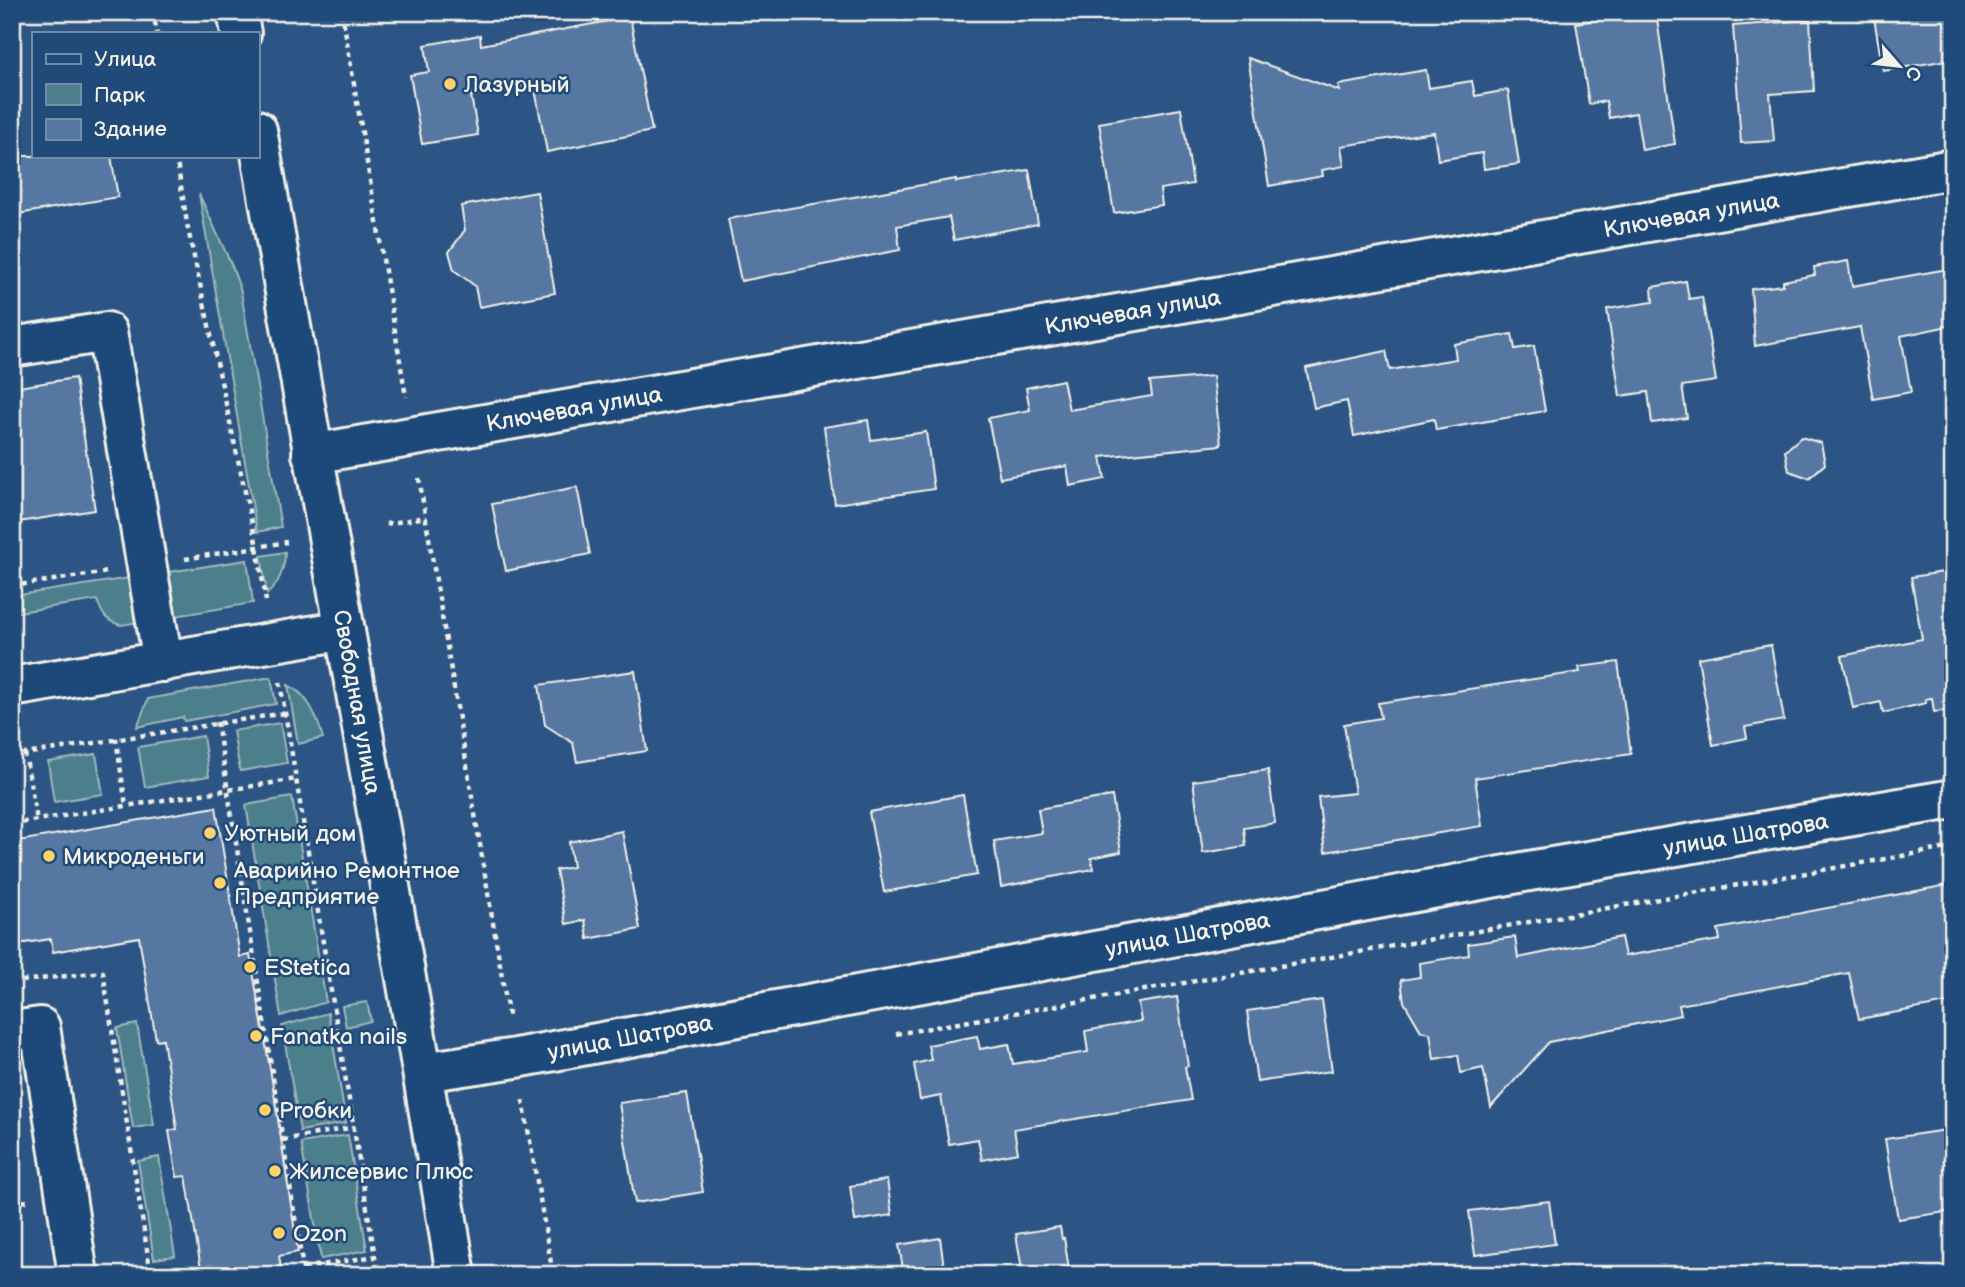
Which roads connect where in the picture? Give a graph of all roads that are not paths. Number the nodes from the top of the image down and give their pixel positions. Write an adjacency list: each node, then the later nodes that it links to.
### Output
1 (237, 12): 2 (street)
2 (241, 32)
3 (259, 142): 6 (street, Свободная улица)
4 (1953, 169): 6 (street, Ключевая улица)
5 (12, 346): 8 (street)
6 (312, 454): 7 (street, Свободная улица)
7 (345, 630): 8 (street); 12 (street, Свободная улица)
8 (163, 662): 9 (street)
9 (12, 687)
10 (1953, 799): 12 (street, улица Шатрова)
11 (12, 1031): 13 (street)
12 (423, 1072): 14 (street, Свободная улица)
13 (78, 1275)
14 (456, 1275)

